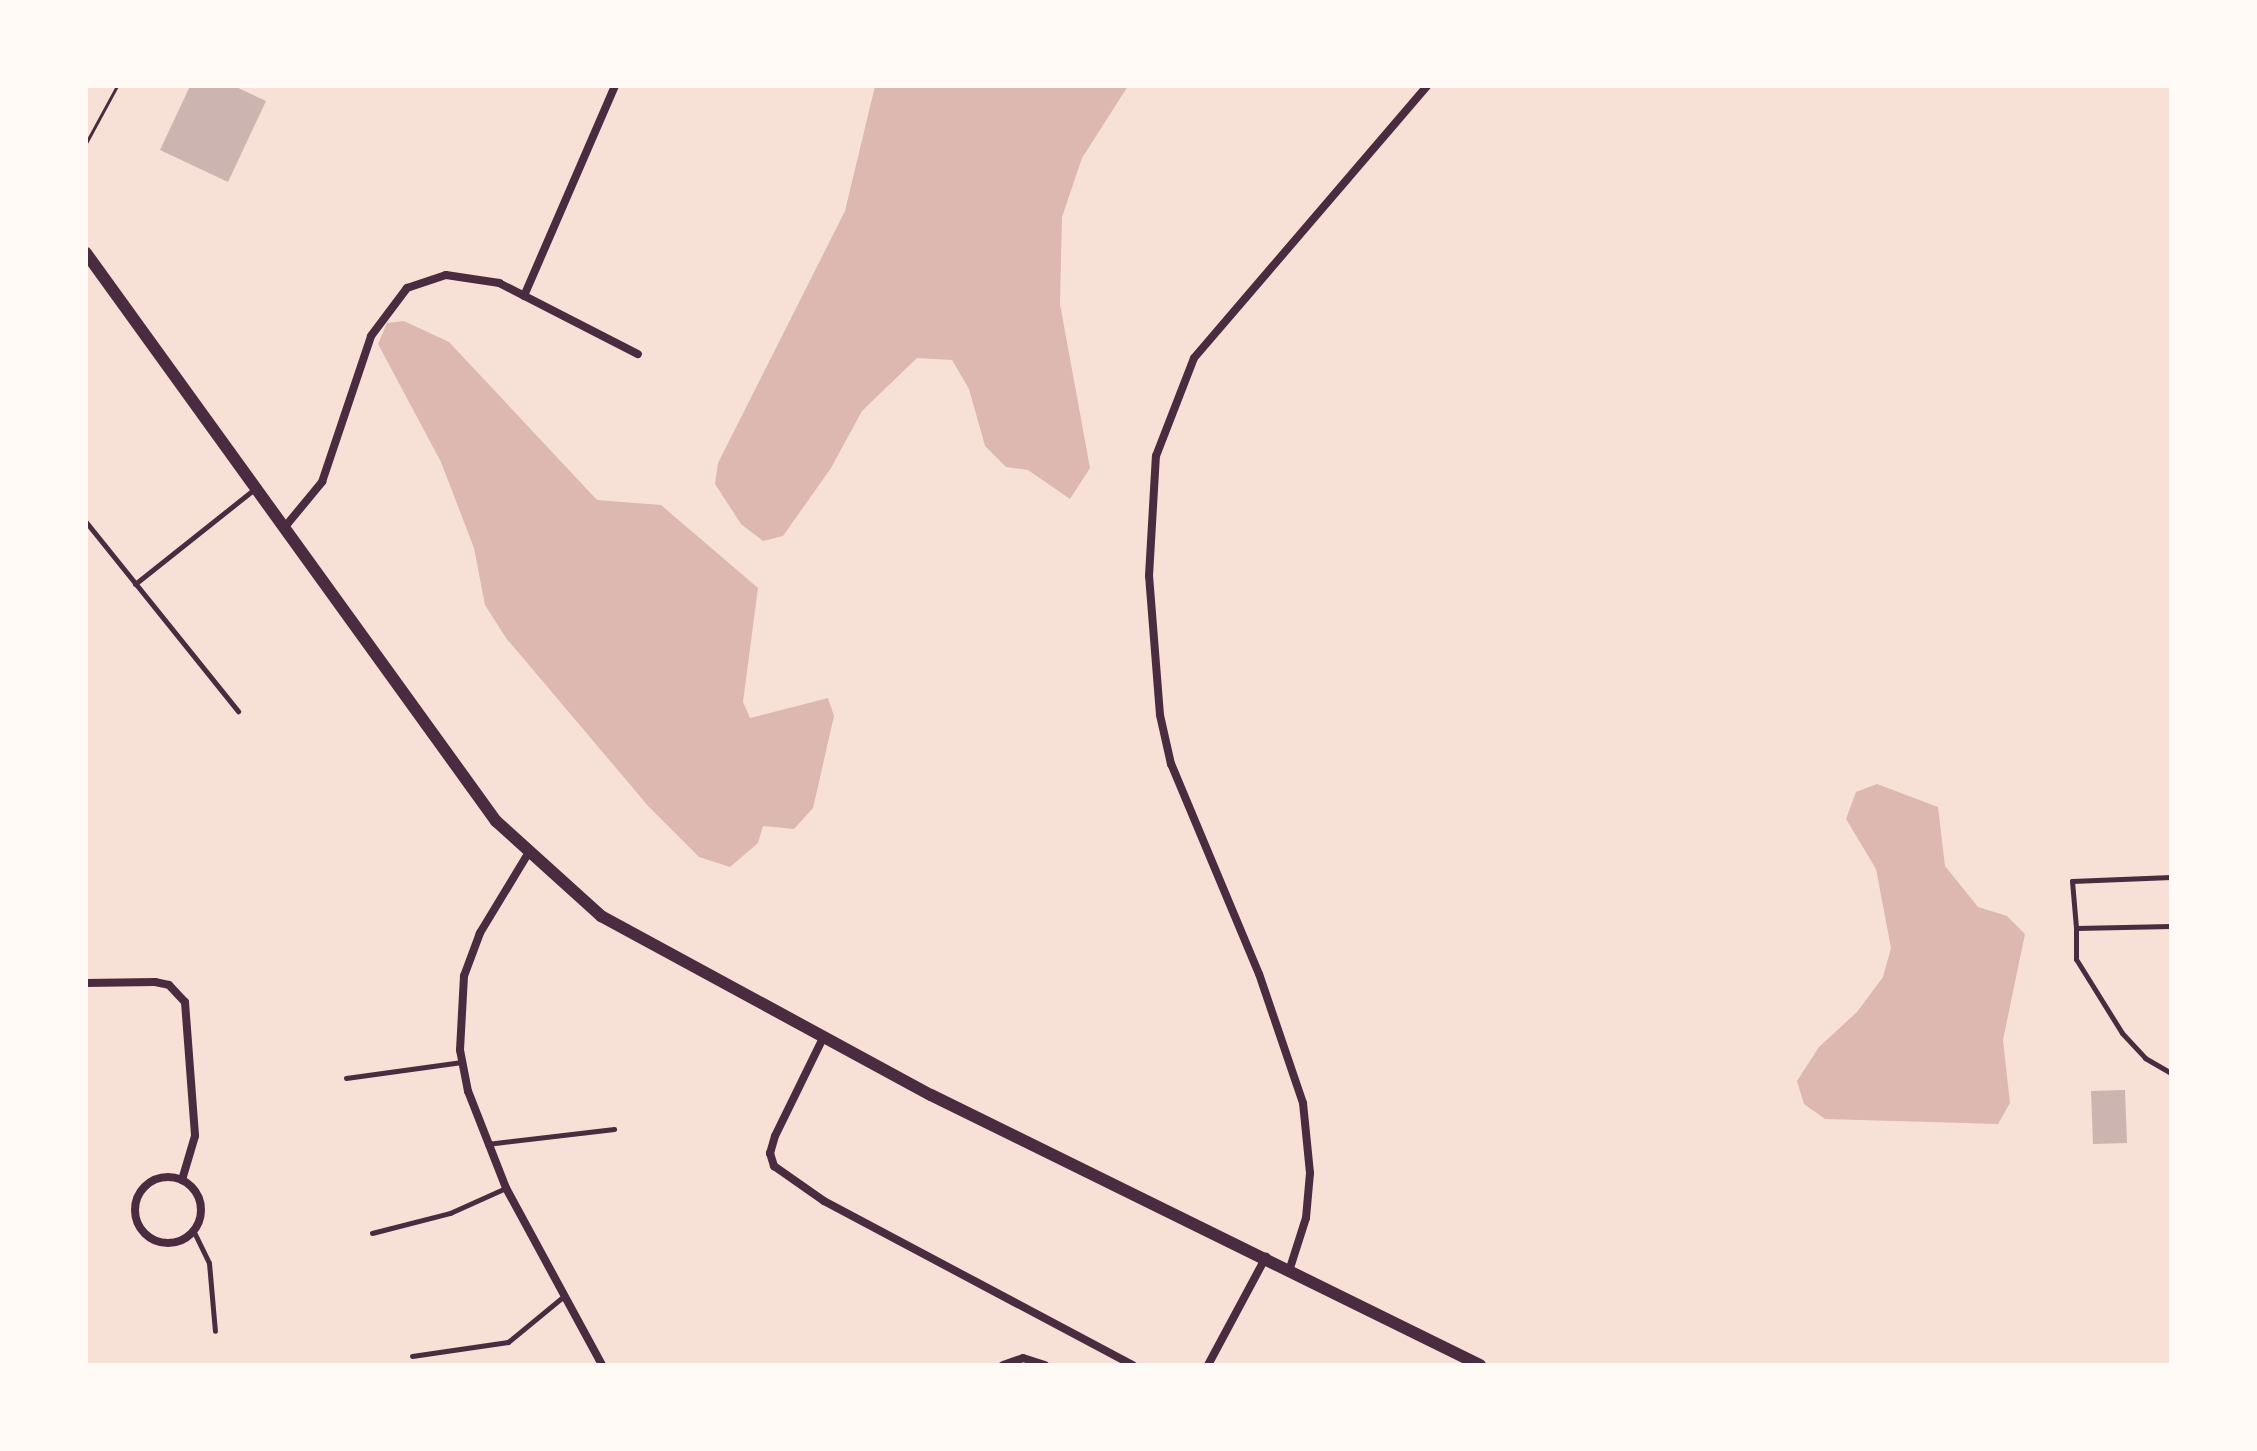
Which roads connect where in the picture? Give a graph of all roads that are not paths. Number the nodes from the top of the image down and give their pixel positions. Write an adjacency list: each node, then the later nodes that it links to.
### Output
1 (615, 86): 4 (street)
2 (1427, 86): 27 (street)
3 (86, 253): 6 (street)
4 (524, 296): 5 (street); 8 (street)
5 (638, 354)
6 (253, 490): 8 (street); 9 (lane)
7 (86, 522): 9 (lane)
8 (284, 528): 11 (street)
9 (135, 584): 10 (lane)
10 (238, 711)
11 (529, 852): 16 (street); 17 (street)
12 (2171, 877): 14 (lane)
13 (2171, 926): 14 (lane)
14 (2076, 928): 18 (lane)
15 (86, 983): 22 (street)
16 (823, 1038): 26 (street); 34 (street)
17 (462, 1062): 19 (lane); 21 (street)
18 (2171, 1073)
19 (346, 1078)
20 (614, 1129): 21 (lane)
21 (486, 1144): 23 (street)
22 (182, 1180): 24 (street); 24 (street)
23 (506, 1188): 25 (lane); 28 (street)
24 (194, 1232): 29 (lane)
25 (372, 1233)
26 (1266, 1256): 27 (street); 35 (street)
27 (1290, 1268): 36 (street)
28 (564, 1296): 30 (lane); 31 (street)
29 (215, 1331)
30 (412, 1356)
31 (602, 1365)
32 (1003, 1365): 33 (street)
33 (1045, 1365)
34 (1133, 1365)
35 (1208, 1365)
36 (1480, 1365)

